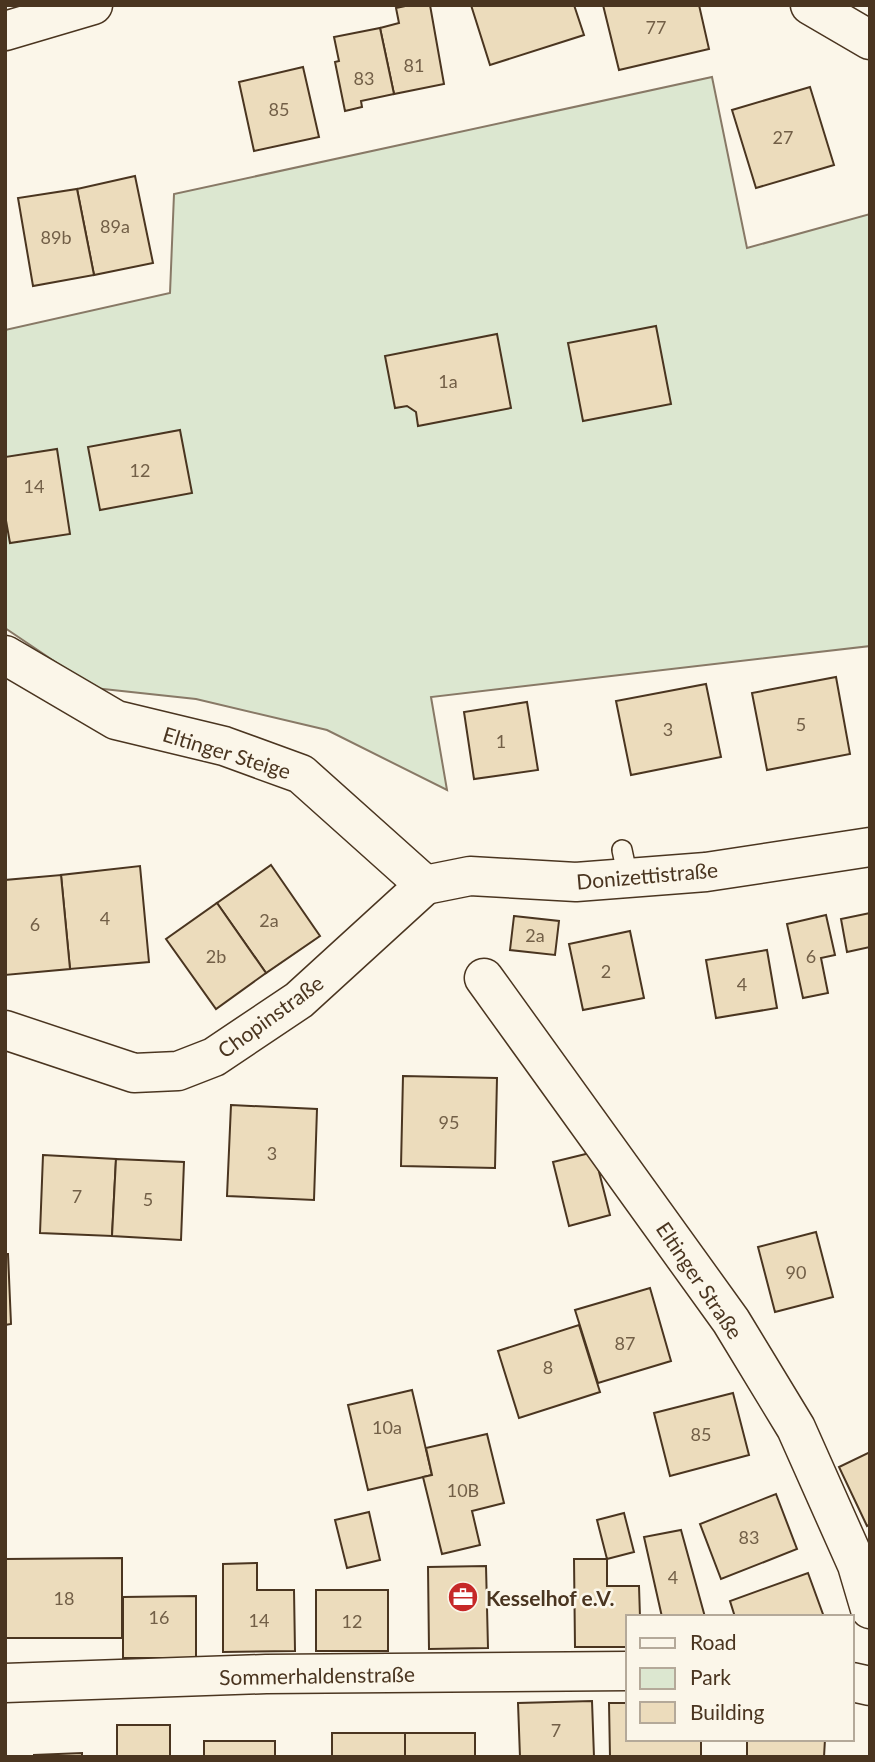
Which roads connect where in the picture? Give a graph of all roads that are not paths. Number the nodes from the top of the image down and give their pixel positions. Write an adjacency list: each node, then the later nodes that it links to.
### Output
1 (93, 5): 3 (street)
2 (810, 5): 4 (street)
3 (5, 31)
4 (870, 40)
5 (5, 655): 7 (street, Eltinger Steige)
6 (870, 847): 7 (street, Donizettistraße)
7 (425, 885): 9 (street, Chopinstraße)
8 (484, 978): 10 (street, Eltinger Straße)
9 (5, 1030)
10 (870, 1609)
11 (626, 1671): 12 (street, Sommerhaldenstraße)
12 (5, 1683)

